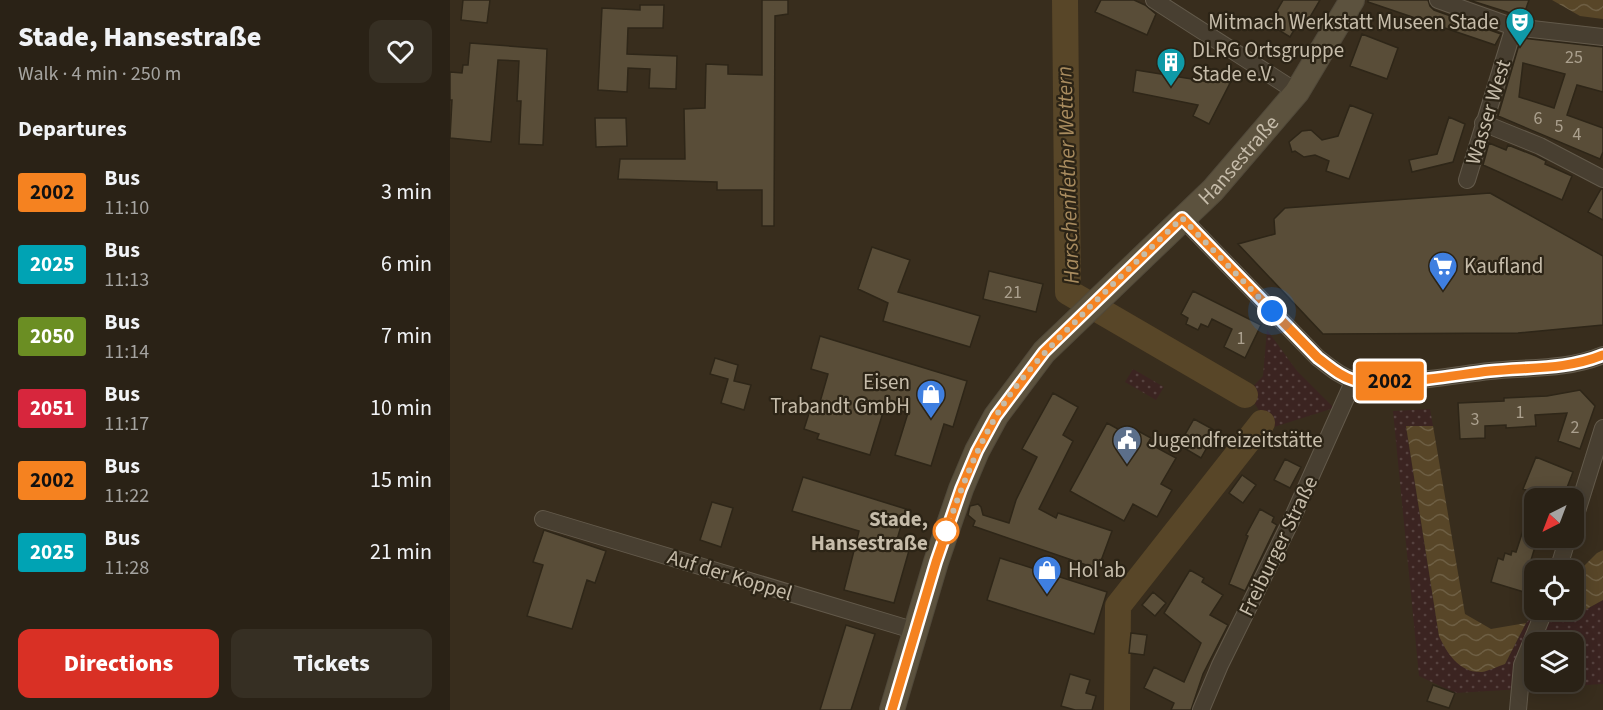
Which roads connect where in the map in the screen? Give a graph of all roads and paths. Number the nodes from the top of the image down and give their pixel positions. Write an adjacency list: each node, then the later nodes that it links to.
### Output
1 (1154, 0): 6 (street)
2 (1352, 0): 6 (main road, Hansestraße)
3 (1437, 0): 4 (street)
4 (1515, 27): 5 (street); 7 (street, Wasser West)
5 (1603, 37)
6 (1297, 92): 10 (main road, Hansestraße)
7 (1483, 123): 8 (street); 9 (street, Wasser West)
8 (1603, 179)
9 (1467, 180)
10 (1182, 218): 12 (street); 17 (main road, Hansestraße)
11 (1603, 355): 12 (street)
12 (1354, 380): 19 (street, Freiburger Straße)
13 (1603, 428): 14 (street)
14 (1584, 489)
15 (543, 519): 17 (street, Auf der Koppel)
16 (1540, 620): 20 (street)
17 (916, 631): 18 (main road, Hansestraße)
18 (892, 710)
19 (1201, 710)
20 (1518, 710)

